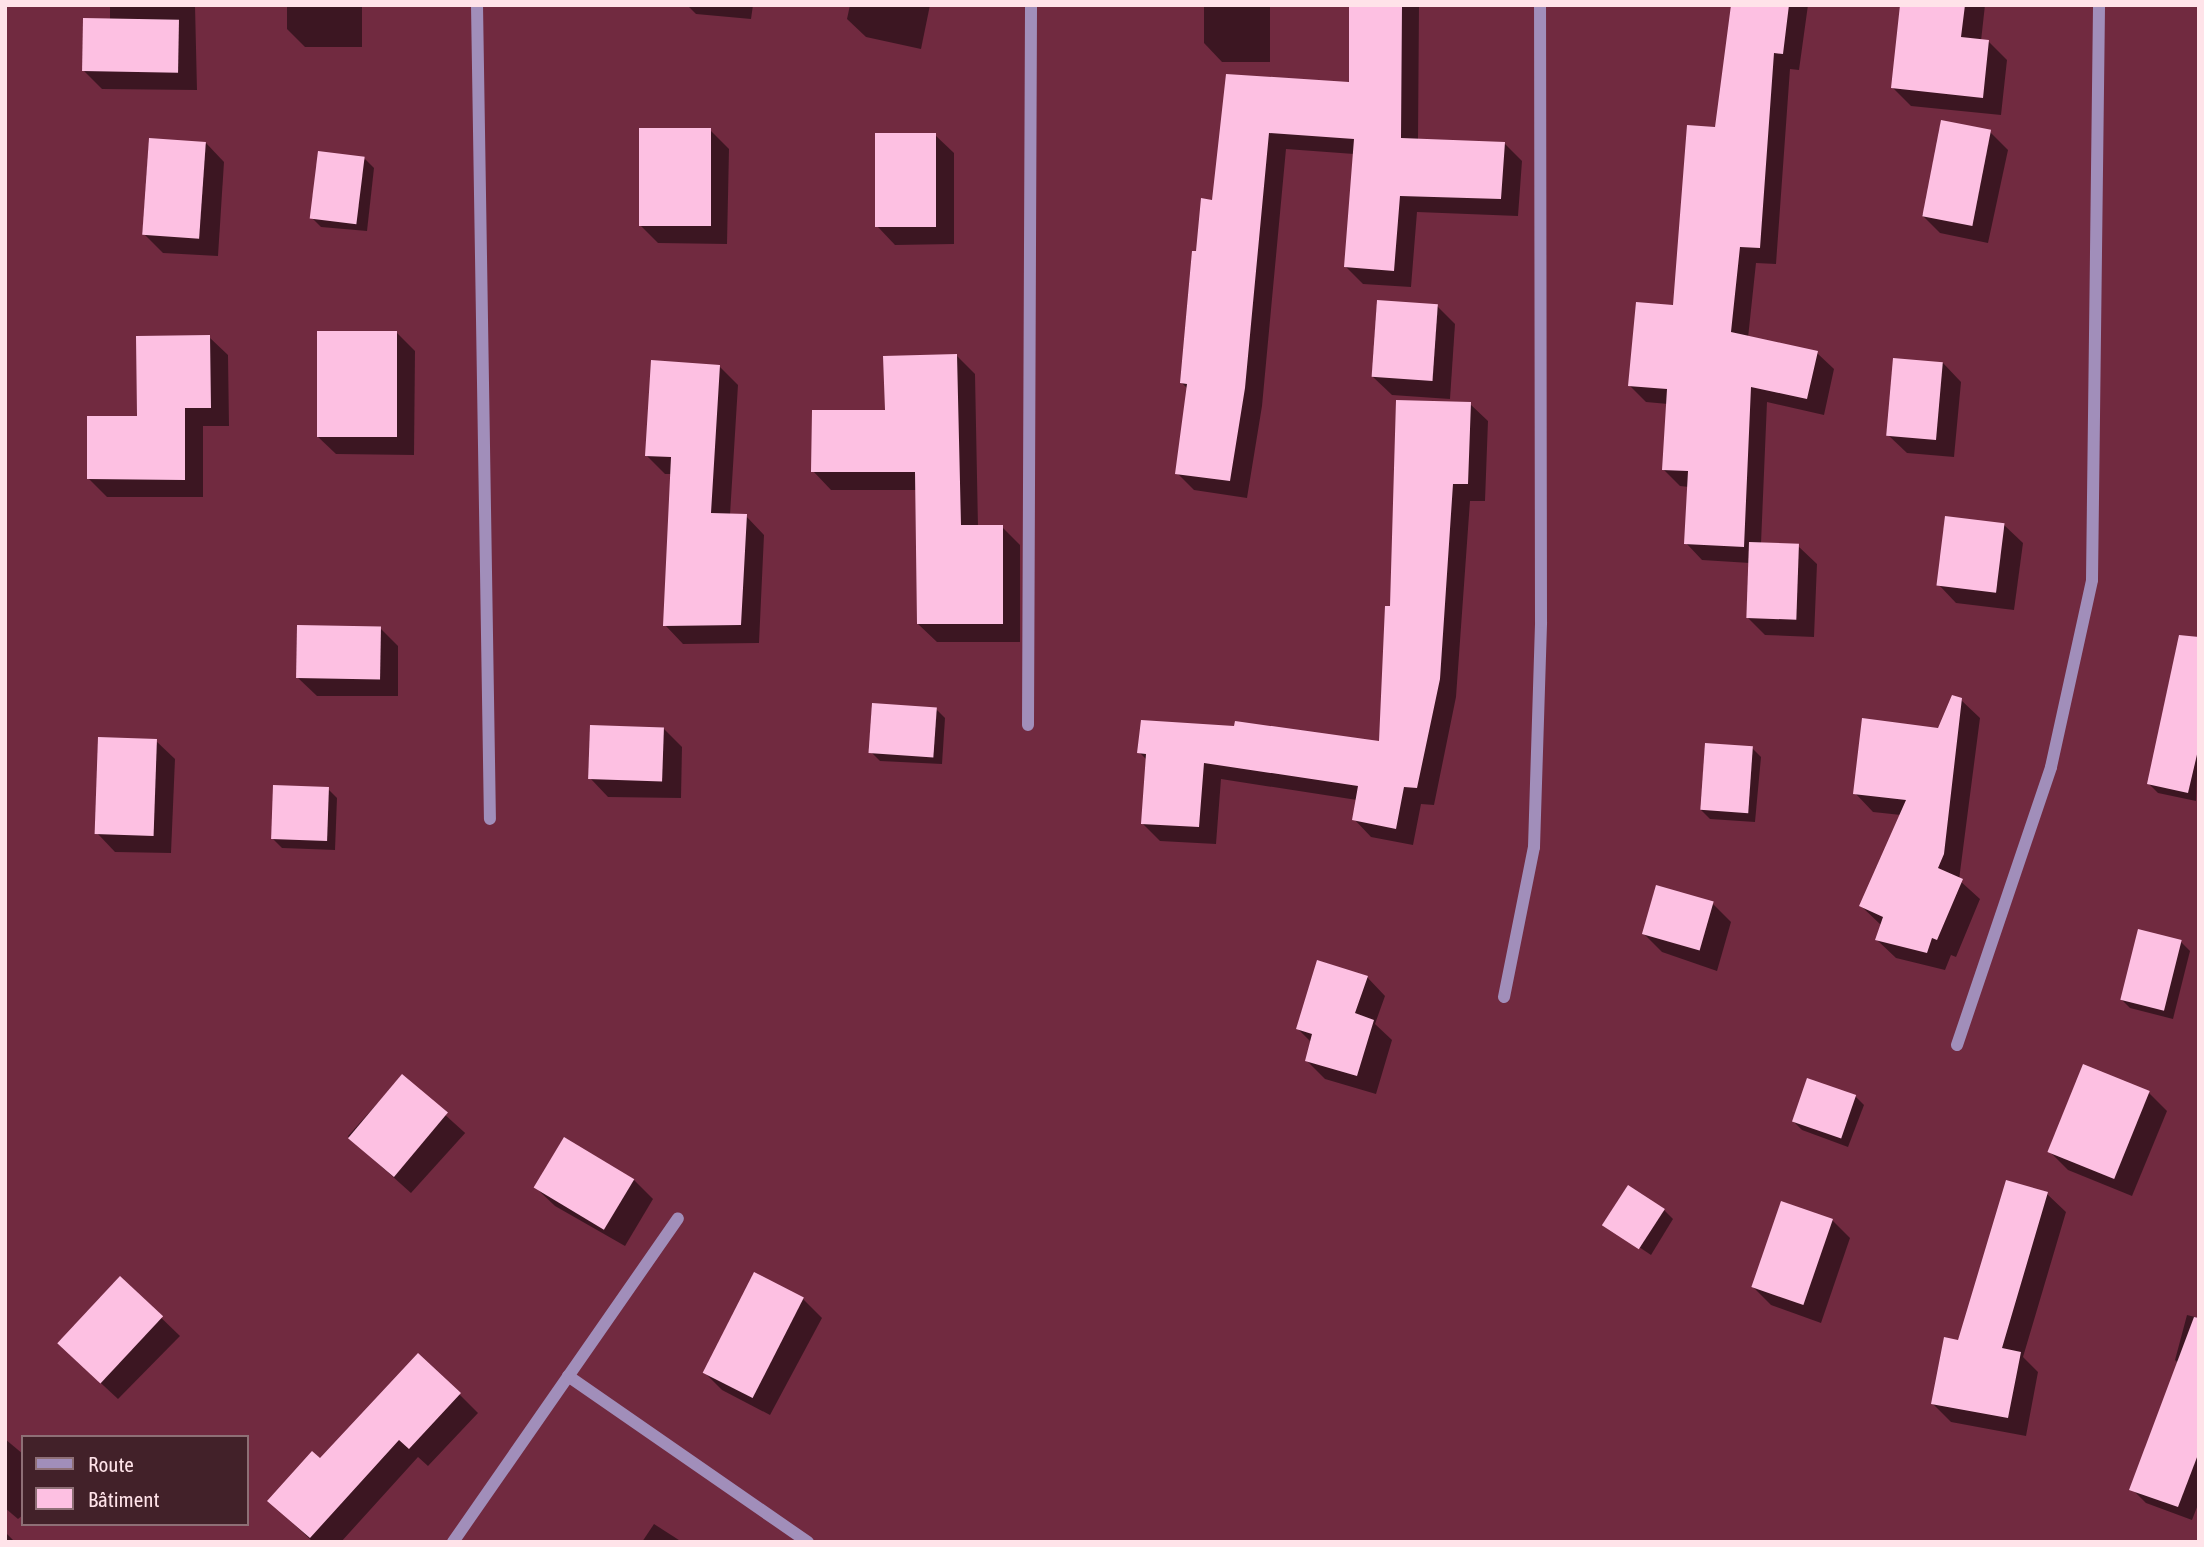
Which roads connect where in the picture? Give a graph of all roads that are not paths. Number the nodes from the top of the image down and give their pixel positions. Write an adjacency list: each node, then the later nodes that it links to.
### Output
1 (477, 5): 6 (street)
2 (1031, 5): 5 (street)
3 (1540, 5): 7 (street)
4 (2099, 5): 8 (street)
5 (1028, 725)
6 (490, 819)
7 (1504, 997)
8 (1957, 1045)
9 (678, 1218): 10 (street)
10 (568, 1376): 11 (street); 12 (street)
11 (453, 1542)
12 (808, 1542)

